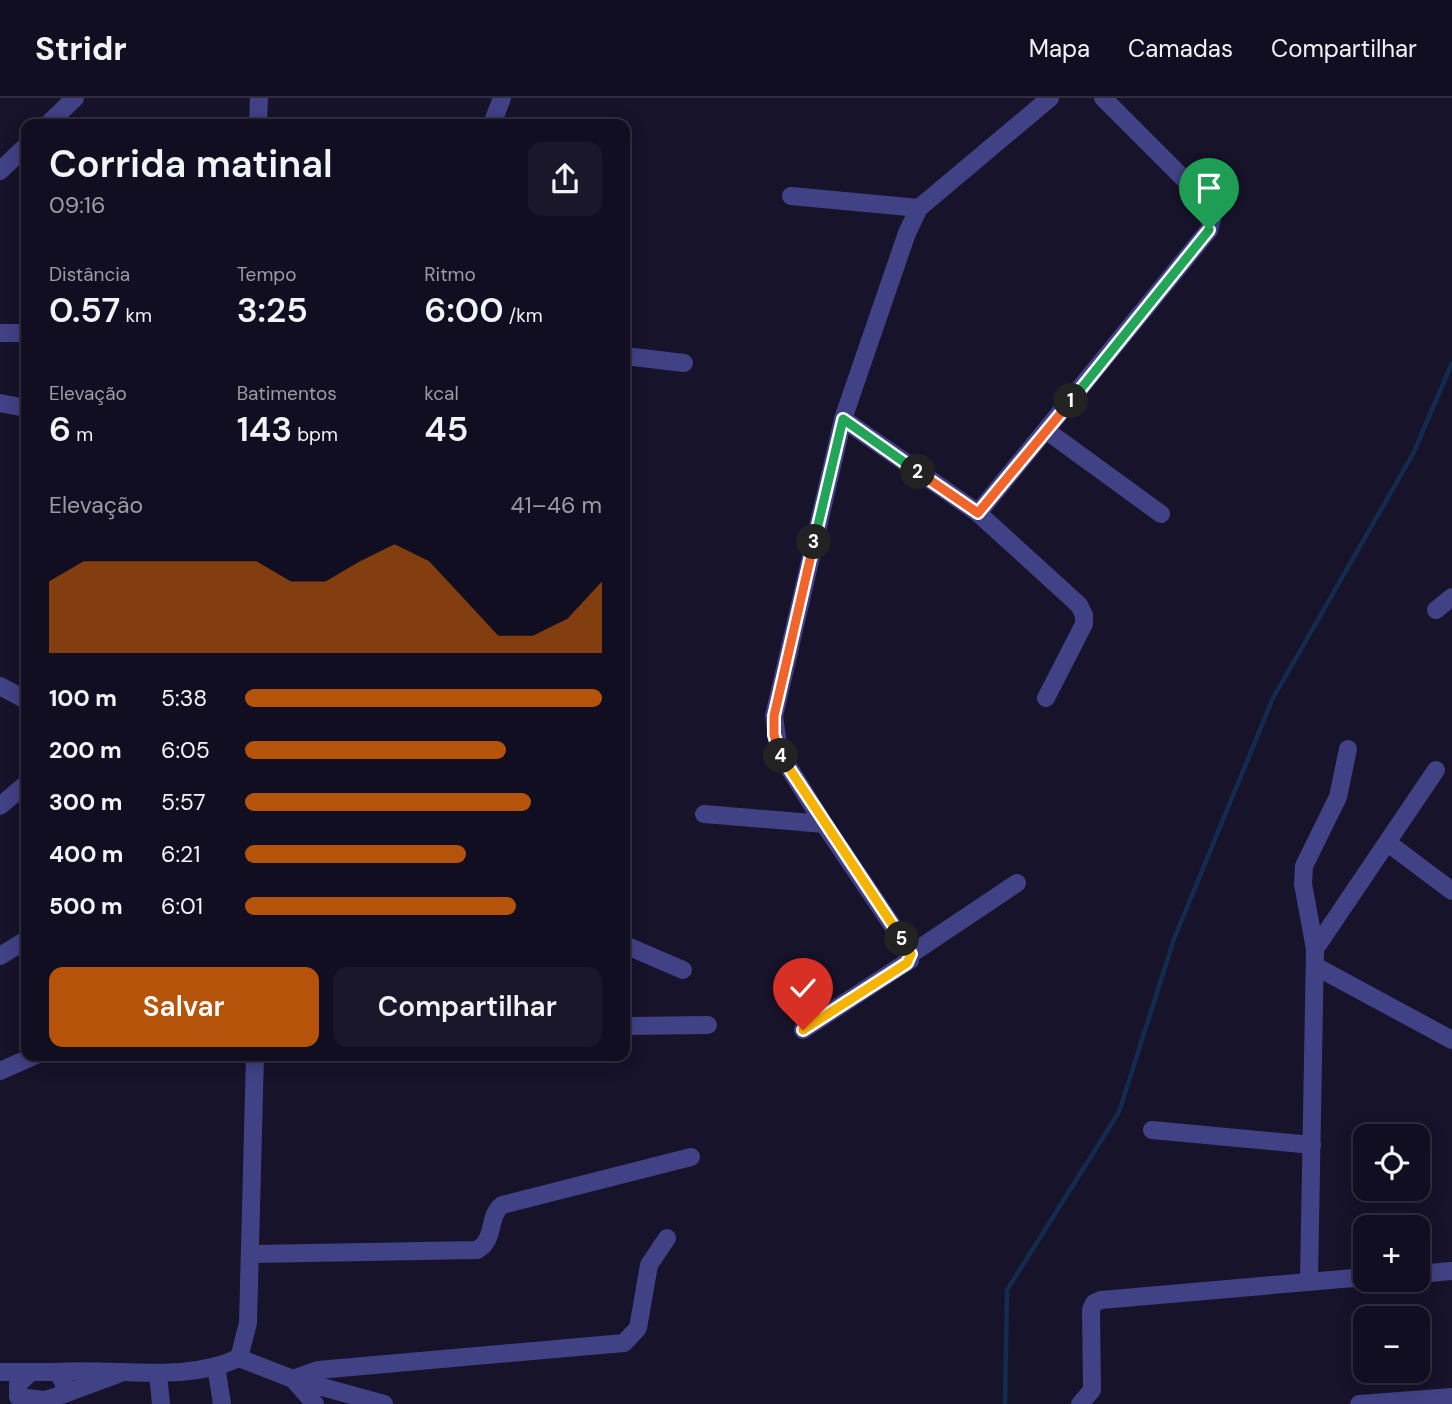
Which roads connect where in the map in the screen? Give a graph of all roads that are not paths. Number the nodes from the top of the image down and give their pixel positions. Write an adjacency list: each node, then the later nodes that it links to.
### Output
1 (75, 98): 6 (street)
2 (259, 98): 7 (street)
3 (502, 98): 8 (street)
4 (1050, 98): 12 (street)
5 (1103, 98): 20 (street)
6 (53, 119)
7 (258, 119)
8 (494, 119)
9 (21, 151): 10 (street)
10 (0, 171)
11 (791, 196): 12 (street)
12 (919, 208): 19 (street)
13 (0, 333): 14 (street)
14 (21, 333)
15 (630, 357): 16 (street)
16 (684, 363)
17 (0, 402): 18 (street)
18 (21, 407)
19 (843, 419): 21 (street); 33 (street)
20 (1047, 431): 21 (street); 22 (street)
21 (978, 513): 27 (street)
22 (1161, 514)
23 (1452, 597): 24 (street)
24 (1436, 610)
25 (0, 686): 26 (street)
26 (21, 697)
27 (1046, 698)
28 (1348, 749): 41 (street)
29 (1436, 770): 34 (street)
30 (21, 788): 31 (street)
31 (0, 806)
32 (704, 814): 33 (street)
33 (824, 824): 40 (street)
34 (1388, 843): 36 (street); 41 (street)
35 (1017, 883): 40 (street)
36 (1452, 891)
37 (0, 936): 39 (street)
38 (630, 947): 42 (street)
39 (13, 949)
40 (911, 957): 45 (street)
41 (1315, 958): 46 (street); 51 (street)
42 (683, 970)
43 (708, 1024): 44 (street)
44 (630, 1026)
45 (803, 1030)
46 (1452, 1041)
47 (22, 1061): 49 (street)
48 (255, 1061): 54 (street)
49 (0, 1071)
50 (1152, 1130): 51 (street)
51 (1312, 1145): 58 (street)
52 (691, 1157): 54 (street)
53 (667, 1238): 66 (street)
54 (250, 1254): 59 (street)
55 (1452, 1272): 56 (street)
56 (1430, 1273)
57 (1353, 1278): 58 (street)
58 (1309, 1280): 75 (street)
59 (239, 1358): 60 (street); 66 (street)
60 (216, 1366): 65 (street); 72 (street)
61 (0, 1372): 63 (street)
62 (57, 1372): 63 (street); 64 (street); 69 (street)
63 (30, 1373): 70 (street)
64 (118, 1374): 65 (street); 69 (street)
65 (158, 1374): 71 (street)
66 (293, 1379): 73 (street); 74 (street)
67 (0, 1389): 70 (street)
68 (1452, 1397): 76 (street)
69 (59, 1399): 70 (street)
70 (21, 1400)
71 (161, 1404)
72 (222, 1404)
73 (315, 1404)
74 (384, 1404)
75 (1080, 1404)
76 (1359, 1404)

